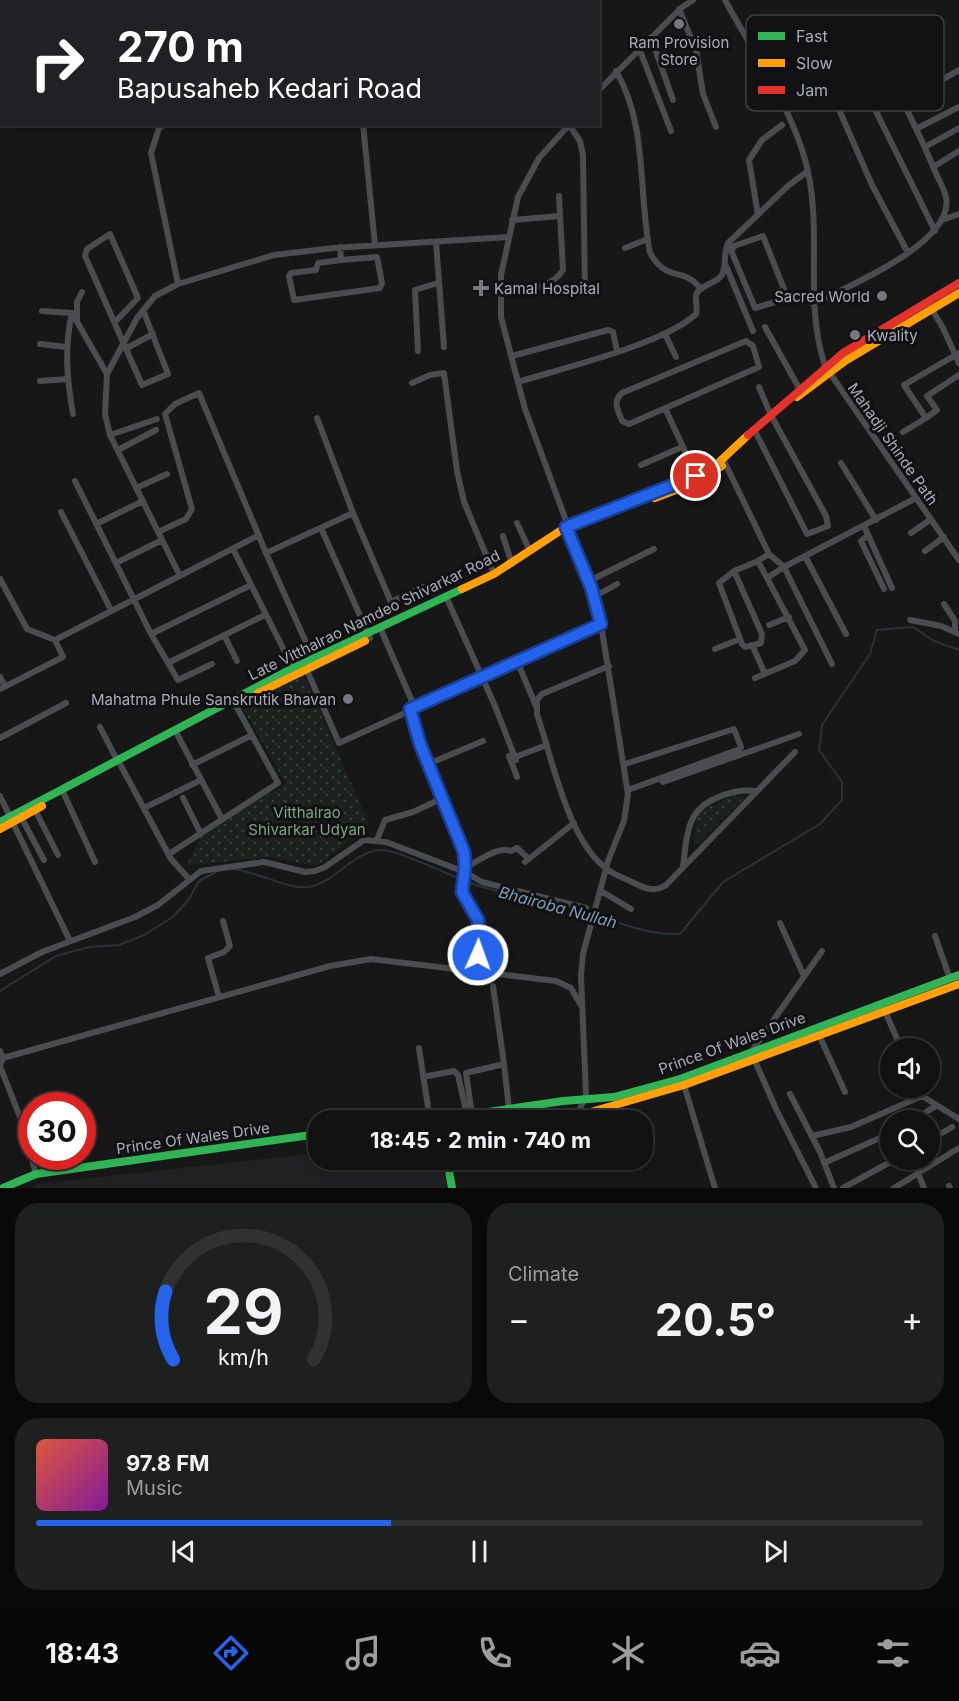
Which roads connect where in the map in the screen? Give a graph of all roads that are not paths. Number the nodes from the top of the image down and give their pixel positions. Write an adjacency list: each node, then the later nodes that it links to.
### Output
1 (693, 0): 3 (street)
2 (725, 0): 5 (street, Mahadji Shinde Path)
3 (679, 9): 4 (street); 22 (street)
4 (651, 37): 6 (street); 11 (street)
5 (746, 39)
6 (639, 48): 8 (street); 25 (street)
7 (959, 70): 9 (street)
8 (616, 71): 10 (street); 38 (street)
9 (944, 79)
10 (600, 89)
11 (673, 100)
12 (959, 107): 24 (street)
13 (785, 111): 29 (street, Mahadji Shinde Path)
14 (840, 111): 45 (street)
15 (876, 111): 36 (street)
16 (907, 111): 24 (street)
17 (782, 125): 32 (street)
18 (162, 126): 50 (street)
19 (363, 126): 41 (street)
20 (568, 126): 34 (street)
21 (570, 126): 55 (street)
22 (716, 127)
23 (959, 128): 26 (street)
24 (916, 129): 26 (street)
25 (671, 131)
26 (925, 147): 28 (street)
27 (959, 151): 28 (street)
28 (933, 167): 35 (street)
29 (808, 171): 32 (street); 56 (street, Mahadji Shinde Path)
30 (560, 196): 33 (street)
31 (959, 214): 35 (street)
32 (758, 215): 40 (street)
33 (560, 216): 34 (street); 53 (street)
34 (512, 220): 37 (street)
35 (942, 220): 36 (street)
36 (935, 231): 45 (street)
37 (508, 237): 39 (street); 53 (street)
38 (648, 239): 43 (street); 51 (street)
39 (436, 242): 41 (street); 48 (street)
40 (728, 243): 44 (street); 47 (street)
41 (375, 245): 42 (street)
42 (340, 247): 46 (street); 50 (street)
43 (625, 248)
44 (732, 250): 44 (street)
45 (908, 253): 56 (street)
46 (342, 260): 46 (street)
47 (726, 266): 51 (street); 64 (street)
48 (438, 283): 71 (street); 72 (street)
49 (959, 283): 57 (main road, Late Vitthalrao Namdeo Shivarkar Road)
50 (178, 284): 58 (street)
51 (701, 289): 66 (street)
52 (82, 292): 61 (street)
53 (501, 292): 75 (street)
54 (959, 293): 57 (main road, Late Vitthalrao Namdeo Shivarkar Road)
55 (585, 294)
56 (813, 304): 78 (street, Mahadji Shinde Path)
57 (929, 305): 74 (street); 78 (main road, Late Vitthalrao Namdeo Shivarkar Road)
58 (143, 310): 65 (street); 67 (street)
59 (42, 311): 60 (street)
60 (72, 313): 61 (street); 69 (street)
61 (77, 321): 79 (street)
62 (115, 322): 62 (street); 67 (street)
63 (765, 327): 86 (street)
64 (753, 331)
65 (153, 334): 70 (street); 70 (street)
66 (665, 334): 73 (street); 76 (street)
67 (124, 340): 70 (street); 79 (street)
68 (40, 344): 69 (street)
69 (67, 347): 81 (street)
70 (127, 348)
71 (444, 348)
72 (418, 351)
73 (617, 351): 75 (street); 83 (street)
74 (957, 354): 77 (street); 90 (street)
75 (512, 356): 83 (street)
76 (676, 357)
77 (959, 363)
78 (827, 369): 86 (main road, Late Vitthalrao Namdeo Shivarkar Road); 89 (main road, Late Vitthalrao Namdeo Shivarkar Road); 106 (street, Mahadji Shinde Path)
79 (107, 374): 96 (street)
80 (959, 375): 90 (street)
81 (68, 379): 82 (street); 88 (street)
82 (40, 381)
83 (518, 382): 116 (street)
84 (412, 383): 137 (street)
85 (759, 387): 89 (street)
86 (799, 388): 89 (main road, Late Vitthalrao Namdeo Shivarkar Road)
87 (665, 408): 87 (street); 97 (street)
88 (73, 414)
89 (771, 415): 95 (main road, Late Vitthalrao Namdeo Shivarkar Road); 95 (street); 103 (main road, Late Vitthalrao Namdeo Shivarkar Road)
90 (926, 417): 94 (street)
91 (316, 418): 109 (street)
92 (157, 419): 96 (street)
93 (156, 430): 98 (street)
94 (903, 432)
95 (756, 433): 99 (main road, Late Vitthalrao Namdeo Shivarkar Road)
96 (110, 435): 98 (street)
97 (682, 447): 101 (street); 103 (street)
98 (117, 450): 105 (street)
99 (725, 463): 116 (main road, Late Vitthalrao Namdeo Shivarkar Road); 129 (street)
100 (841, 463): 111 (street)
101 (641, 465)
102 (167, 474): 105 (street)
103 (696, 476): 116 (main road, Late Vitthalrao Namdeo Shivarkar Road)
104 (75, 481): 113 (street)
105 (136, 488): 107 (street)
106 (916, 498): 110 (street, Mahadji Shinde Path); 111 (street)
107 (143, 501): 113 (street); 117 (street)
108 (60, 512): 151 (street)
109 (353, 513): 115 (street); 144 (street)
110 (931, 519): 118 (street); 122 (street, Mahadji Shinde Path)
111 (876, 520): 114 (street)
112 (517, 523): 126 (street)
113 (96, 524): 133 (street)
114 (864, 526): 120 (street); 130 (street)
115 (321, 528): 128 (street); 162 (street)
116 (567, 529): 126 (main road, Late Vitthalrao Namdeo Shivarkar Road); 141 (street); 149 (main road, Late Vitthalrao Namdeo Shivarkar Road)
117 (158, 532): 119 (street); 123 (street)
118 (911, 533)
119 (259, 535): 124 (street); 128 (street)
120 (868, 535): 145 (street); 146 (street)
121 (503, 536): 134 (street)
122 (944, 537): 127 (street); 131 (street, Mahadji Shinde Path)
123 (162, 540): 133 (street); 138 (street)
124 (233, 549): 138 (street); 143 (street)
125 (654, 549): 141 (street)
126 (530, 551): 134 (main road, Late Vitthalrao Namdeo Shivarkar Road)
127 (925, 551)
128 (266, 553): 167 (street)
129 (770, 554): 132 (street); 135 (street)
130 (805, 556): 135 (street); 160 (street)
131 (959, 560)
132 (758, 561): 136 (street); 139 (street)
133 (116, 563): 148 (street)
134 (512, 564): 137 (main road, Late Vitthalrao Namdeo Shivarkar Road)
135 (783, 566): 139 (street); 172 (street)
136 (734, 571): 163 (street); 165 (street)
137 (494, 574): 162 (main road, Late Vitthalrao Namdeo Shivarkar Road)
138 (180, 576): 148 (street)
139 (767, 578): 153 (street)
140 (0, 579): 164 (street)
141 (589, 581): 147 (street)
142 (617, 584): 147 (street)
143 (251, 585): 152 (street); 159 (street)
144 (423, 587)
145 (892, 588)
146 (884, 589)
147 (594, 597): 155 (street)
148 (134, 598): 151 (street); 159 (street)
149 (448, 602): 157 (main road, Late Vitthalrao Namdeo Shivarkar Road); 177 (street)
150 (944, 603): 158 (street)
151 (111, 610): 164 (street)
152 (265, 615): 161 (street); 175 (street)
153 (789, 617): 156 (street); 176 (street)
154 (910, 620): 158 (street)
155 (601, 624): 168 (street); 174 (street)
156 (769, 625)
157 (382, 632): 162 (main road, Late Vitthalrao Namdeo Shivarkar Road); 184 (street)
158 (957, 633)
159 (151, 634): 170 (street)
160 (846, 634)
161 (224, 635): 169 (street); 170 (street)
162 (369, 636): 167 (main road, Late Vitthalrao Namdeo Shivarkar Road); 173 (main road, Late Vitthalrao Namdeo Shivarkar Road)
163 (740, 639): 165 (street); 166 (street)
164 (56, 640): 180 (street)
165 (753, 647): 176 (street)
166 (715, 649)
167 (313, 658): 173 (main road, Late Vitthalrao Namdeo Shivarkar Road)
168 (517, 661): 177 (street); 183 (street)
169 (237, 662)
170 (168, 663): 171 (street)
171 (212, 664)
172 (832, 664)
173 (305, 666): 175 (main road, Late Vitthalrao Namdeo Shivarkar Road); 182 (main road, Late Vitthalrao Namdeo Shivarkar Road); 184 (street)
174 (609, 666): 183 (street); 196 (street)
175 (293, 668): 194 (main road, Late Vitthalrao Namdeo Shivarkar Road)
176 (765, 674): 179 (street)
177 (481, 676): 184 (street); 193 (street)
178 (0, 677): 180 (street)
179 (755, 678)
180 (2, 687)
181 (66, 703): 189 (street)
182 (236, 704): 186 (main road, Late Vitthalrao Namdeo Shivarkar Road); 188 (street)
183 (536, 706): 191 (street)
184 (413, 708): 195 (street)
185 (100, 727): 194 (street)
186 (177, 734): 194 (main road, Late Vitthalrao Namdeo Shivarkar Road); 197 (street)
187 (800, 734): 201 (street)
188 (252, 735): 197 (street); 209 (street)
189 (0, 738)
190 (483, 741): 195 (street)
191 (547, 745): 193 (street); 211 (street)
192 (795, 752): 200 (street)
193 (515, 757): 198 (street)
194 (119, 762): 202 (main road, Late Vitthalrao Namdeo Shivarkar Road); 206 (street); 208 (main road, Late Vitthalrao Namdeo Shivarkar Road)
195 (428, 764): 205 (street)
196 (625, 764): 201 (street); 201 (street)
197 (192, 765): 199 (street)
198 (517, 777)
199 (201, 780): 206 (street); 209 (street)
200 (756, 791): 219 (street); 219 (street)
201 (628, 792): 220 (street)
202 (64, 794): 207 (main road, Late Vitthalrao Namdeo Shivarkar Road); 218 (street)
203 (0, 796): 208 (street)
204 (183, 798): 213 (street)
205 (441, 799): 214 (street); 221 (street)
206 (144, 808): 215 (street)
207 (35, 810): 208 (main road, Late Vitthalrao Namdeo Shivarkar Road); 216 (street)
208 (15, 818): 210 (main road, Late Vitthalrao Namdeo Shivarkar Road); 212 (main road, Late Vitthalrao Namdeo Shivarkar Road); 217 (street); 229 (street)
209 (222, 819): 213 (street)
210 (0, 822)
211 (574, 824): 220 (street); 221 (street)
212 (0, 829)
213 (200, 832): 215 (street)
214 (377, 840): 221 (street); 222 (street)
215 (168, 854): 222 (street)
216 (58, 855)
217 (44, 860)
218 (95, 862)
219 (682, 868): 220 (street)
220 (606, 869): 223 (street)
221 (465, 870): 224 (street); 231 (street)
222 (189, 879): 229 (street)
223 (601, 894): 225 (street); 240 (street)
224 (586, 908)
225 (631, 909)
226 (223, 921): 238 (street)
227 (780, 924): 234 (street)
228 (935, 936): 235 (street)
229 (70, 941): 232 (street)
230 (822, 951): 234 (street)
231 (474, 971): 238 (street); 240 (street)
232 (0, 974)
233 (959, 975): 235 (main road, Prince Of Wales Drive)
234 (804, 976): 245 (street)
235 (950, 979): 239 (main road, Prince Of Wales Drive)
236 (959, 984): 239 (main road, Prince Of Wales Drive)
237 (494, 986): 246 (street)
238 (219, 997): 244 (street)
239 (884, 1007): 241 (main road, Prince Of Wales Drive); 242 (street); 245 (main road, Prince Of Wales Drive)
240 (583, 1008): 253 (street)
241 (819, 1035): 245 (main road, Prince Of Wales Drive); 249 (street)
242 (897, 1038)
243 (419, 1048): 247 (street)
244 (2, 1055): 276 (street)
245 (752, 1055): 248 (main road, Prince Of Wales Drive); 253 (main road, Prince Of Wales Drive); 280 (street)
246 (504, 1064): 255 (street); 258 (street)
247 (423, 1077): 256 (street); 257 (street)
248 (684, 1085): 261 (main road, Prince Of Wales Drive); 279 (street)
249 (845, 1092)
250 (790, 1095): 267 (street)
251 (917, 1098): 267 (street)
252 (925, 1098): 254 (street)
253 (583, 1099): 255 (main road, Prince Of Wales Drive); 260 (street)
254 (936, 1106): 262 (street); 263 (street)
255 (509, 1109): 259 (main road, Prince Of Wales Drive)
256 (431, 1110)
257 (468, 1110)
258 (469, 1110)
259 (502, 1110)
260 (579, 1110)
261 (595, 1110)
262 (929, 1110)
263 (959, 1119)
264 (952, 1127): 265 (street)
265 (940, 1134)
266 (308, 1135): 276 (main road, Prince Of Wales Drive)
267 (812, 1136): 271 (street)
268 (880, 1138): 271 (street)
269 (959, 1148): 270 (street)
270 (940, 1160)
271 (824, 1163): 281 (street)
272 (880, 1168): 282 (street)
273 (451, 1170): 278 (main road)
274 (923, 1170): 275 (street)
275 (918, 1173): 283 (street); 284 (street)
276 (36, 1174): 277 (main road, Prince Of Wales Drive)
277 (3, 1188)
278 (452, 1188)
279 (715, 1188)
280 (816, 1188)
281 (834, 1188)
282 (843, 1188)
283 (894, 1188)
284 (924, 1188)

